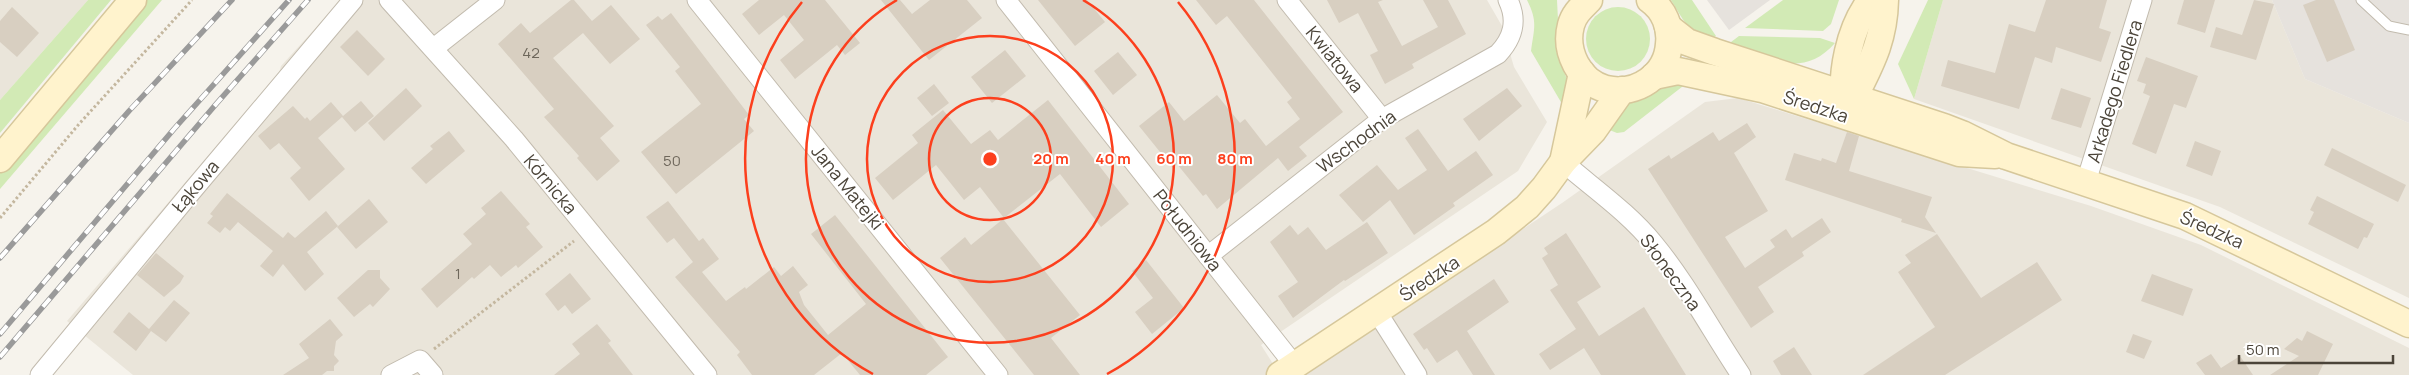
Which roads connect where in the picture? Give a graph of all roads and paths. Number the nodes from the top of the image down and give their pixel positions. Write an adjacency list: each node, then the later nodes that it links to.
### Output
1 (133, 0): 26 (street)
2 (192, 0): 29 (path)
3 (353, 0): 36 (street, Łąkowa)
4 (389, 0): 19 (street, Kórnicka)
5 (495, 0): 19 (street)
6 (697, 0): 40 (street, Jana Matejki)
7 (1006, 0): 31 (street, Południowa)
8 (1287, 0): 25 (street, Kwiatowa)
9 (1508, 0): 25 (street, Wschodnia)
10 (1650, 0): 16 (street)
11 (1871, 0): 18 (street)
12 (1885, 0): 24 (street)
13 (2142, 0): 28 (street, Arkadego Fiedlera)
14 (2361, 0): 17 (lane)
15 (1579, 4): 20 (street)
16 (1668, 27): 21 (street); 22 (street, Średzka)
17 (2409, 30)
18 (1850, 43): 22 (street); 24 (street)
19 (434, 48): 30 (street, Kórnicka)
20 (1582, 73): 23 (street); 27 (street, Średzka)
21 (1654, 76): 23 (street); 24 (street, Średzka)
22 (1806, 81): 24 (street, Średzka)
23 (1622, 90): 27 (street, Średzka)
24 (1847, 102): 28 (street, Średzka)
25 (1382, 119): 31 (street, Wschodnia)
26 (0, 159)
27 (1563, 162): 32 (street, Średzka); 42 (street, Słoneczna)
28 (2086, 182): 33 (street, Średzka)
29 (0, 218)
30 (588, 229): 34 (path); 39 (street, Kórnicka)
31 (1208, 256): 35 (street, Południowa)
32 (1377, 312): 35 (street, Średzka); 41 (street)
33 (2409, 324)
34 (420, 360): 37 (street); 38 (street)
35 (1287, 370)
36 (40, 375)
37 (391, 375)
38 (433, 375)
39 (707, 375)
40 (998, 375)
41 (1417, 375)
42 (1740, 375)

